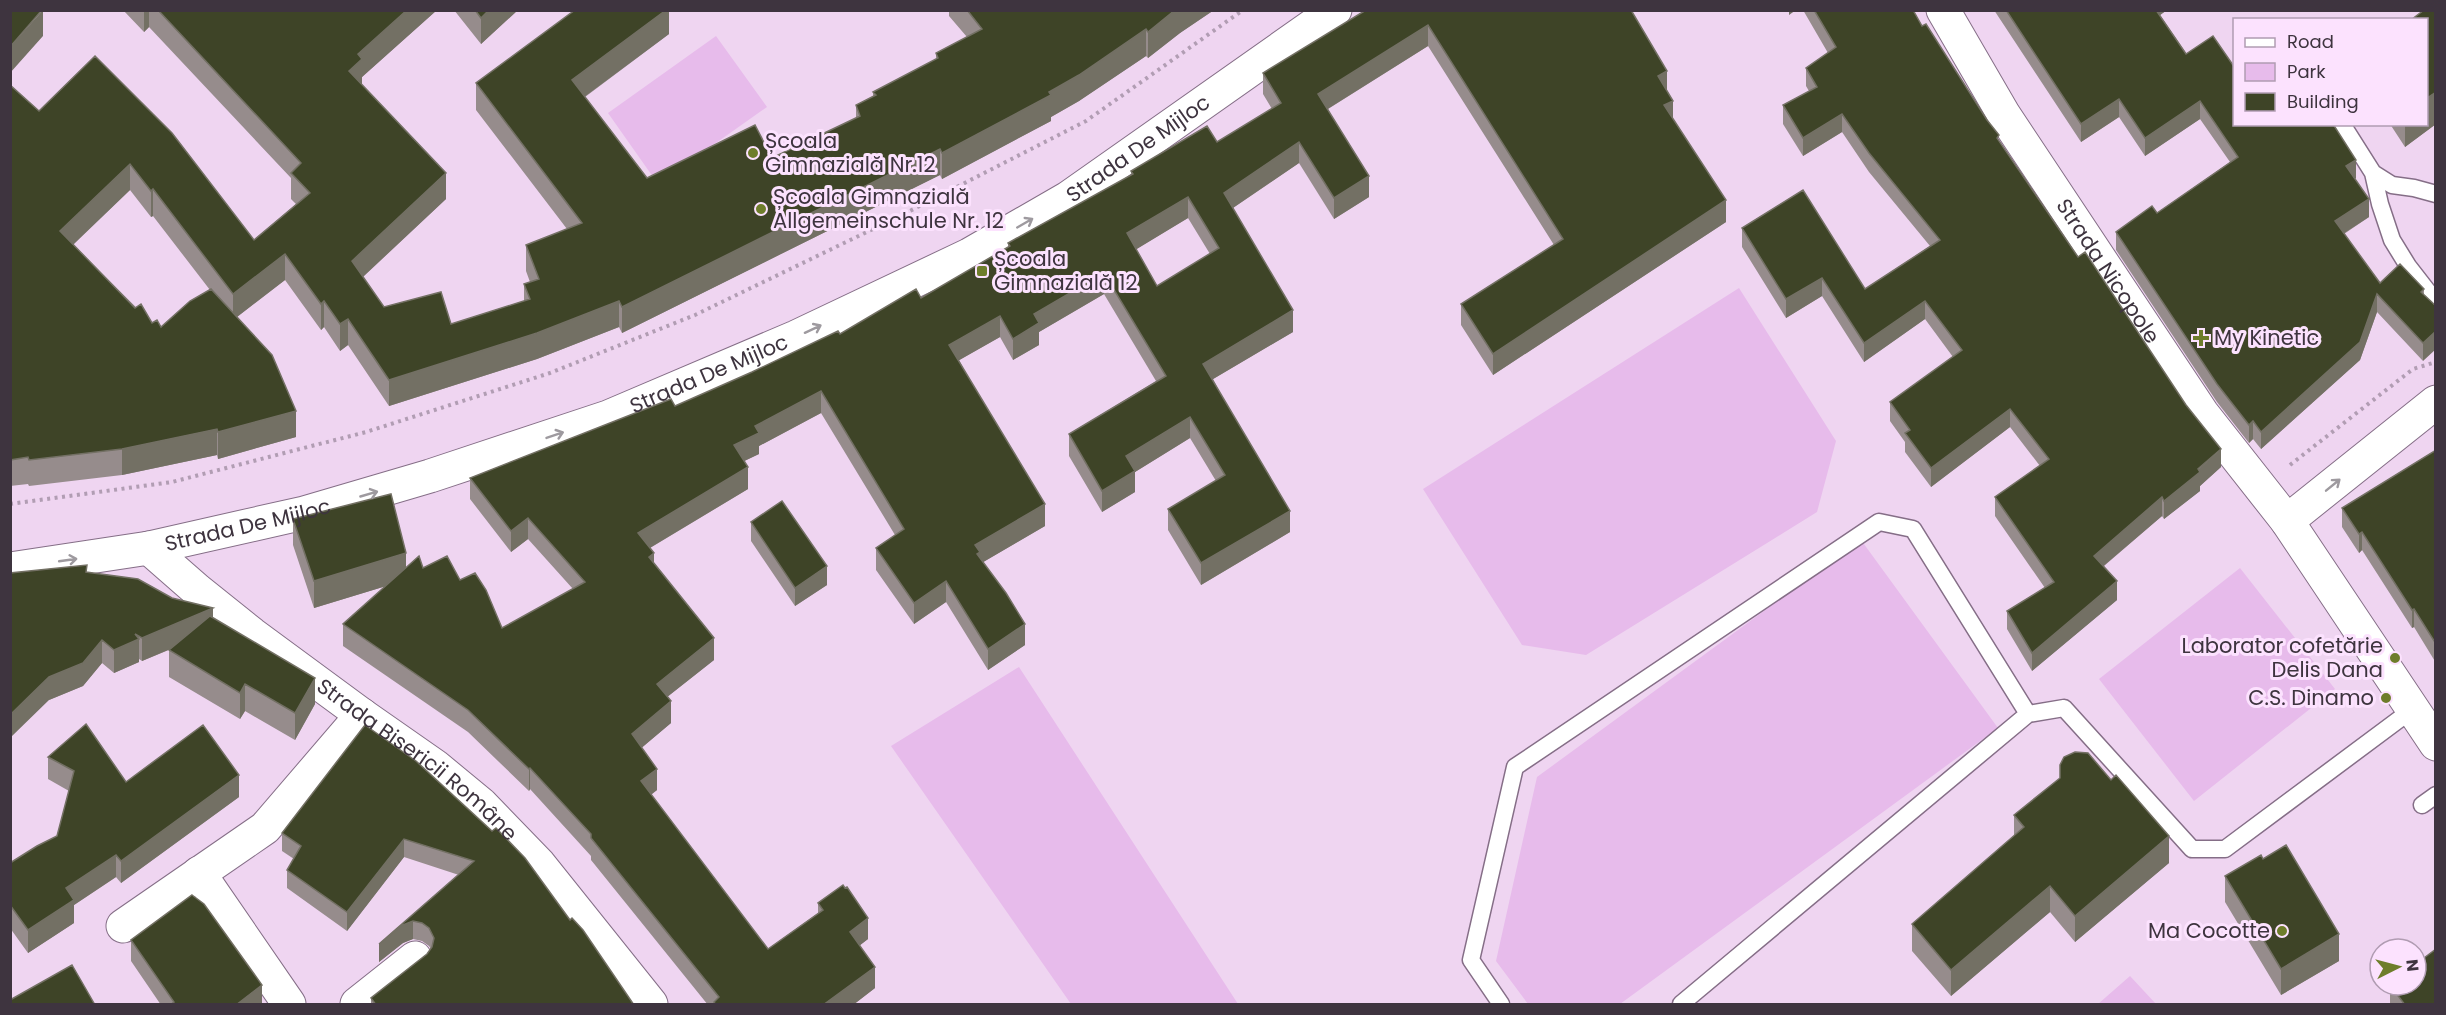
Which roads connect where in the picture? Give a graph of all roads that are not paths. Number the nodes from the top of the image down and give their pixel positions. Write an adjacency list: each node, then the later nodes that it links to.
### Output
1 (1335, 10): 9 (street, Strada De Mijloc, one-way to 1)
2 (1943, 10): 8 (street, Strada Nicopole)
3 (2343, 126): 4 (lane)
4 (2373, 173): 5 (lane); 6 (lane)
5 (2436, 194)
6 (2436, 302)
7 (2436, 402): 8 (street, one-way to 7)
8 (2287, 521): 11 (street, Strada Nicopole)
9 (150, 548): 10 (street, Strada De Mijloc, one-way to 9); 13 (street, Strada Bisericii Române)
10 (10, 569)
11 (2413, 709): 12 (lane); 14 (street, Strada Nicopole)
12 (2028, 714): 21 (lane); 22 (lane)
13 (362, 716): 15 (street); 20 (street, Strada Bisericii Române)
14 (2436, 744)
15 (199, 873): 16 (street); 18 (street)
16 (123, 926)
17 (415, 958): 19 (street)
18 (289, 1005)
19 (357, 1005)
20 (651, 1005)
21 (1501, 1005)
22 (1681, 1005)

